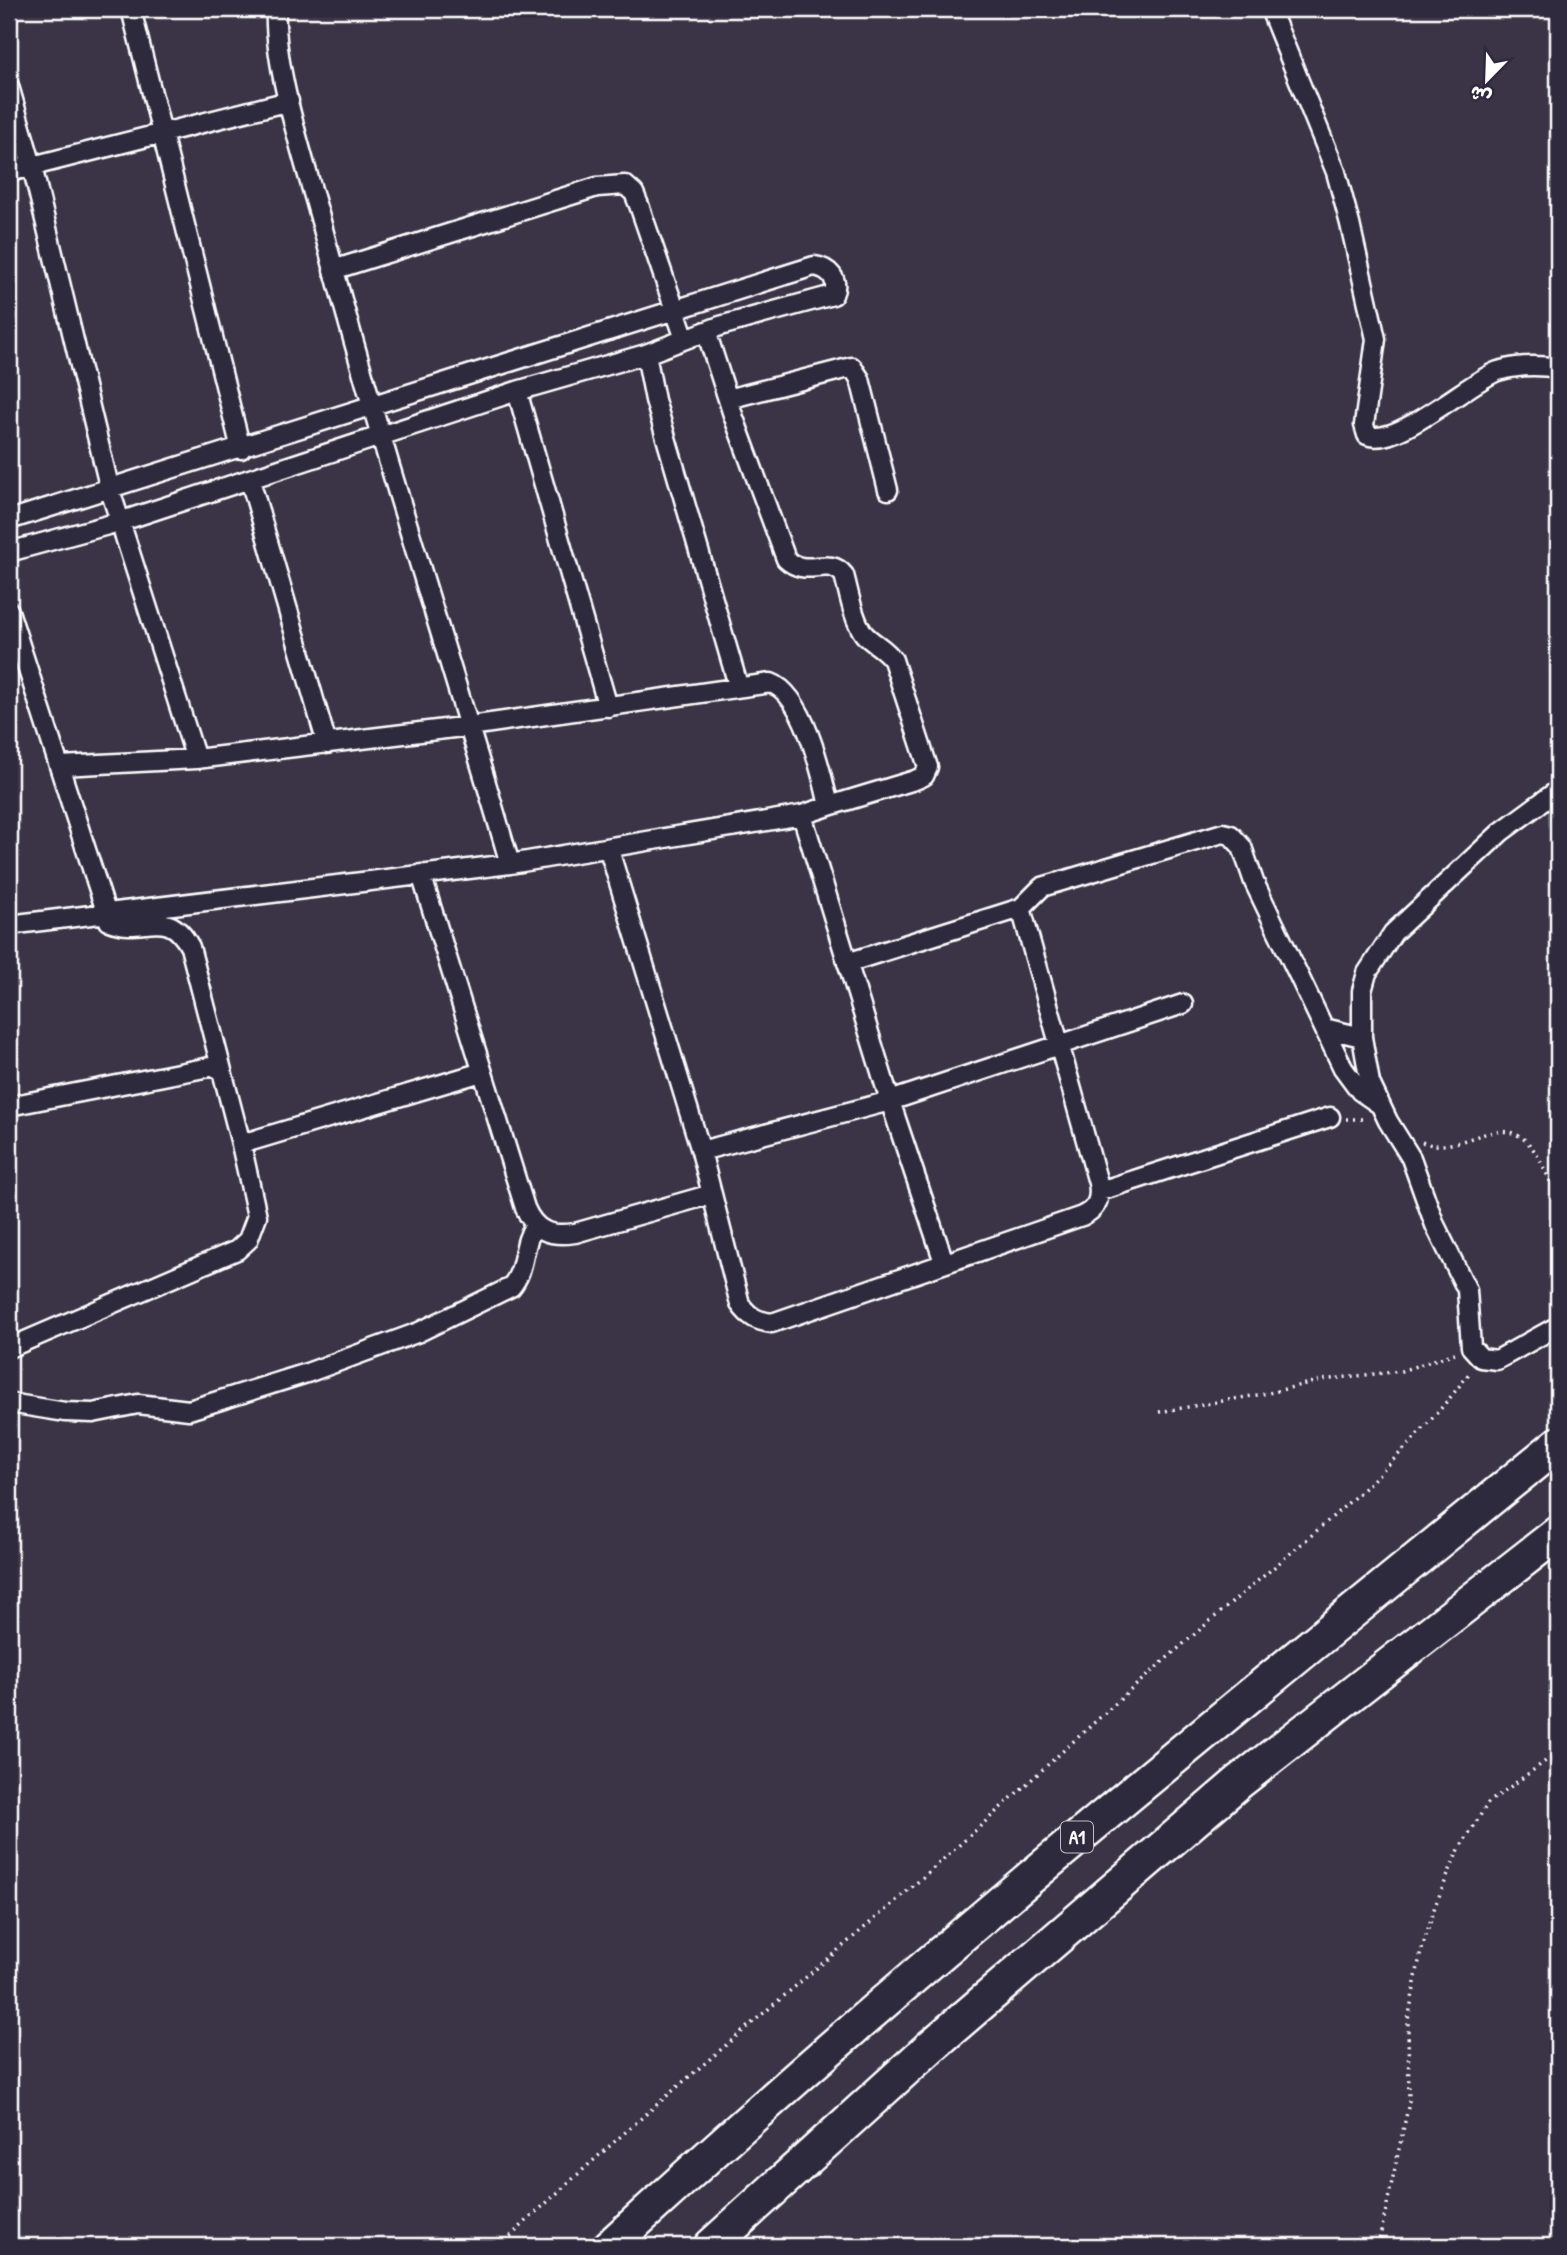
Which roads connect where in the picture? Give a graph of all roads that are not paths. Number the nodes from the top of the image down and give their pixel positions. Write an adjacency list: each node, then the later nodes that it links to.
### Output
1 (131, 9): 6 (street)
2 (276, 9): 5 (street)
3 (1270, 9): 16 (street)
4 (9, 86): 7 (street)
5 (289, 101): 6 (street); 9 (street)
6 (162, 131): 7 (street); 21 (street)
7 (32, 166): 8 (street); 24 (street)
8 (9, 173)
9 (333, 270): 12 (street); 19 (street)
10 (776, 279): 11 (street); 11 (street); 12 (street)
11 (784, 307): 13 (street)
12 (676, 311): 14 (street); 19 (street)
13 (706, 331): 14 (street); 18 (street)
14 (685, 339): 15 (street)
15 (646, 354): 17 (street); 29 (street)
16 (1558, 368)
17 (517, 391): 20 (street); 30 (street)
18 (728, 399): 23 (street); 36 (street)
19 (371, 406): 20 (street); 21 (street)
20 (380, 436): 22 (street); 31 (street)
21 (241, 449): 24 (street)
22 (250, 480): 26 (street); 32 (street)
23 (888, 490)
24 (110, 491): 25 (street); 26 (street)
25 (9, 520)
26 (119, 522): 27 (street); 33 (street)
27 (9, 552)
28 (9, 611): 34 (street)
29 (738, 685): 30 (street); 36 (street)
30 (608, 707): 31 (street)
31 (470, 726): 32 (street); 39 (street)
32 (327, 744): 33 (street)
33 (196, 760): 34 (street)
34 (61, 766): 42 (street)
35 (1558, 790): 47 (street)
36 (829, 806): 37 (street)
37 (802, 816): 38 (street); 44 (street)
38 (609, 850): 39 (street); 56 (street)
39 (510, 864): 40 (street)
40 (421, 874): 42 (street); 50 (street)
41 (1021, 908): 44 (street); 46 (street); 48 (street)
42 (106, 913): 43 (street); 49 (street)
43 (9, 925)
44 (847, 963): 51 (street)
45 (1183, 1004): 48 (street)
46 (1324, 1028): 47 (street); 52 (street)
47 (1362, 1037): 52 (street)
48 (1059, 1045): 51 (street); 57 (street)
49 (220, 1065): 53 (street); 55 (street)
50 (482, 1072): 55 (street); 59 (street)
51 (890, 1101): 56 (street); 60 (street)
52 (1379, 1104): 61 (street)
53 (9, 1105)
54 (1330, 1117): 57 (street)
55 (242, 1144): 62 (street)
56 (701, 1152): 58 (street)
57 (1100, 1191): 60 (street)
58 (712, 1194): 59 (street); 60 (street)
59 (534, 1226): 63 (street)
60 (944, 1262)
61 (1558, 1326)
62 (9, 1348)
63 (9, 1403)
64 (1558, 1444): 66 (highway, A1)
65 (1558, 1533): 67 (highway)
66 (610, 2246)
67 (711, 2246)

